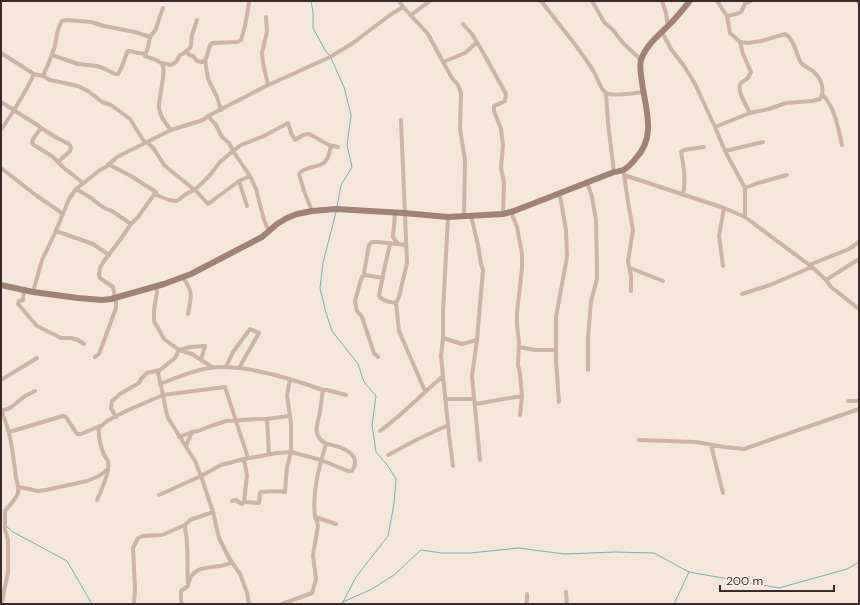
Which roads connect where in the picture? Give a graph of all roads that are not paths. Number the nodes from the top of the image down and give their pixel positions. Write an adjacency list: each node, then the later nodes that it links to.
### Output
1 (398, 1): 10 (street)
2 (430, 1): 12 (street)
3 (540, 1): 34 (street)
4 (592, 1): 28 (street)
5 (662, 1): 17 (street)
6 (690, 1): 17 (street)
7 (717, 1): 14 (street)
8 (751, 1): 14 (street)
9 (249, 3): 26 (street)
10 (403, 7): 12 (street); 32 (street)
11 (163, 8): 19 (street)
12 (411, 15): 27 (street)
13 (266, 16): 32 (street)
14 (727, 16): 20 (street)
15 (197, 20): 24 (street)
16 (464, 24): 21 (street)
17 (668, 26): 18 (street)
18 (662, 32): 28 (street); 43 (street)
19 (150, 37): 23 (street); 25 (street)
20 (740, 42): 35 (street); 39 (street)
21 (476, 43): 27 (street); 76 (street)
22 (1, 53): 30 (street)
23 (146, 53): 25 (street); 29 (street)
24 (184, 53): 26 (street); 29 (street)
25 (52, 55): 31 (street)
26 (205, 60): 38 (street)
27 (442, 62): 78 (street)
28 (641, 62): 33 (street)
29 (162, 63): 45 (street)
30 (34, 74): 31 (street); 37 (street)
31 (43, 76): 46 (street)
32 (268, 85): 38 (street)
33 (643, 92): 34 (street); 58 (street)
34 (606, 93): 57 (street)
35 (822, 95): 39 (street); 48 (street)
36 (1, 102): 37 (street)
37 (14, 110): 42 (street); 44 (street)
38 (221, 110): 40 (street)
39 (750, 113): 43 (street)
40 (208, 116): 45 (street); 52 (street)
41 (401, 120): 75 (street)
42 (41, 128): 54 (street); 54 (street)
43 (715, 128): 53 (street)
44 (1, 130)
45 (171, 130): 46 (street)
46 (146, 142): 55 (street); 66 (street)
47 (763, 142): 53 (street)
48 (842, 145)
49 (331, 146): 50 (street); 52 (street); 72 (street)
50 (338, 147)
51 (704, 147): 69 (street)
52 (233, 151): 60 (street); 66 (street)
53 (725, 151): 64 (street)
54 (58, 162): 63 (street)
55 (108, 164): 63 (street); 68 (street)
56 (2, 171): 77 (street)
57 (614, 172): 58 (street); 62 (street)
58 (623, 173): 69 (street); 93 (street)
59 (787, 175): 64 (street)
60 (250, 176): 61 (street); 84 (street)
61 (239, 181): 66 (street); 70 (street)
62 (587, 182): 67 (street); 125 (street)
63 (83, 183): 65 (street)
64 (745, 188): 81 (street)
65 (76, 190): 77 (street); 82 (street)
66 (194, 190): 68 (street)
67 (559, 193): 73 (street); 114 (street)
68 (154, 194): 82 (street)
69 (683, 195): 71 (street)
70 (246, 206)
71 (724, 208): 81 (street); 91 (street)
72 (312, 211): 74 (street); 84 (street)
73 (511, 212): 76 (street); 112 (street)
74 (395, 213): 75 (street); 87 (street)
75 (404, 213): 80 (street); 88 (street)
76 (503, 214): 79 (street)
77 (62, 215): 83 (street)
78 (464, 216): 79 (street); 80 (street)
79 (471, 216): 110 (street)
80 (448, 217): 109 (street)
81 (745, 217): 92 (street)
82 (131, 224): 89 (street)
83 (56, 231): 89 (street); 103 (street)
84 (269, 232): 95 (street)
85 (859, 242): 92 (street)
86 (390, 244): 87 (street); 94 (street); 96 (street)
87 (398, 244): 88 (street)
88 (406, 245): 106 (street)
89 (109, 255): 105 (street)
90 (859, 259): 98 (street)
91 (723, 266)
92 (811, 266): 98 (street); 104 (street)
93 (630, 268): 97 (street); 102 (street)
94 (365, 275): 96 (street); 116 (street)
95 (183, 278): 100 (street); 108 (street)
96 (383, 278): 106 (street)
97 (663, 280)
98 (826, 280): 107 (street)
99 (1, 285): 101 (street)
100 (156, 287): 105 (street); 113 (street)
101 (24, 290): 103 (street); 111 (street)
102 (631, 291)
103 (33, 292): 105 (street)
104 (742, 294)
105 (115, 298): 115 (street)
106 (396, 303): 132 (street)
107 (859, 309)
108 (188, 314)
109 (443, 338): 110 (street); 126 (street)
110 (477, 340): 139 (street)
111 (84, 344)
112 (519, 347): 114 (street); 135 (street)
113 (179, 350): 118 (street); 118 (street); 124 (street)
114 (556, 350): 140 (street)
115 (95, 357)
116 (378, 357)
117 (37, 358): 128 (street)
118 (201, 360): 119 (street)
119 (206, 364): 120 (street); 122 (street)
120 (212, 367): 121 (street); 122 (street)
121 (226, 367): 123 (street); 123 (street)
122 (205, 368): 129 (street)
123 (239, 368): 127 (street)
124 (160, 370): 129 (street); 145 (street)
125 (588, 370)
126 (443, 376): 132 (street); 136 (street)
127 (290, 379): 130 (street); 144 (street)
128 (1, 380)
129 (160, 384): 133 (street)
130 (323, 390): 134 (street); 155 (street)
131 (35, 391): 142 (street)
132 (425, 391): 150 (street)
133 (163, 394): 145 (street); 147 (street); 153 (street)
134 (346, 396)
135 (522, 396): 139 (street); 143 (street)
136 (445, 399): 139 (street); 148 (street)
137 (848, 401): 138 (street)
138 (859, 401)
139 (475, 402): 163 (street)
140 (559, 402)
141 (859, 409): 156 (street)
142 (1, 410): 151 (street)
143 (520, 415)
144 (289, 416): 146 (street); 158 (street)
145 (116, 417): 149 (street)
146 (267, 419): 147 (street); 159 (street)
147 (235, 421): 152 (street); 161 (street)
148 (448, 425): 160 (street); 164 (street)
149 (100, 426): 151 (street); 165 (street)
150 (380, 431)
151 (9, 432): 167 (street)
152 (192, 432): 153 (street); 157 (street)
153 (179, 437): 157 (street)
154 (639, 440): 156 (street)
155 (326, 444): 162 (street); 162 (street)
156 (710, 445): 168 (street)
157 (186, 446): 166 (street)
158 (291, 452): 159 (street); 162 (street); 172 (street)
159 (269, 454): 161 (street)
160 (388, 455)
161 (246, 458): 166 (street); 172 (street)
162 (321, 460): 174 (street)
163 (480, 460)
164 (453, 466)
165 (108, 468): 167 (street); 170 (street)
166 (201, 476): 169 (street); 173 (street)
167 (19, 487): 181 (street)
168 (723, 493)
169 (159, 495)
170 (97, 500)
171 (232, 501): 172 (street)
172 (244, 502)
173 (213, 512): 176 (street); 177 (street)
174 (315, 516): 175 (street); 185 (street)
175 (336, 524)
176 (185, 525): 178 (street); 182 (street)
177 (232, 562): 178 (street); 184 (street)
178 (188, 583): 183 (street)
179 (566, 592): 187 (street)
180 (527, 594): 186 (street)
181 (2, 604)
182 (134, 604)
183 (182, 604)
184 (249, 604)
185 (282, 604)
186 (527, 604)
187 (567, 604)

